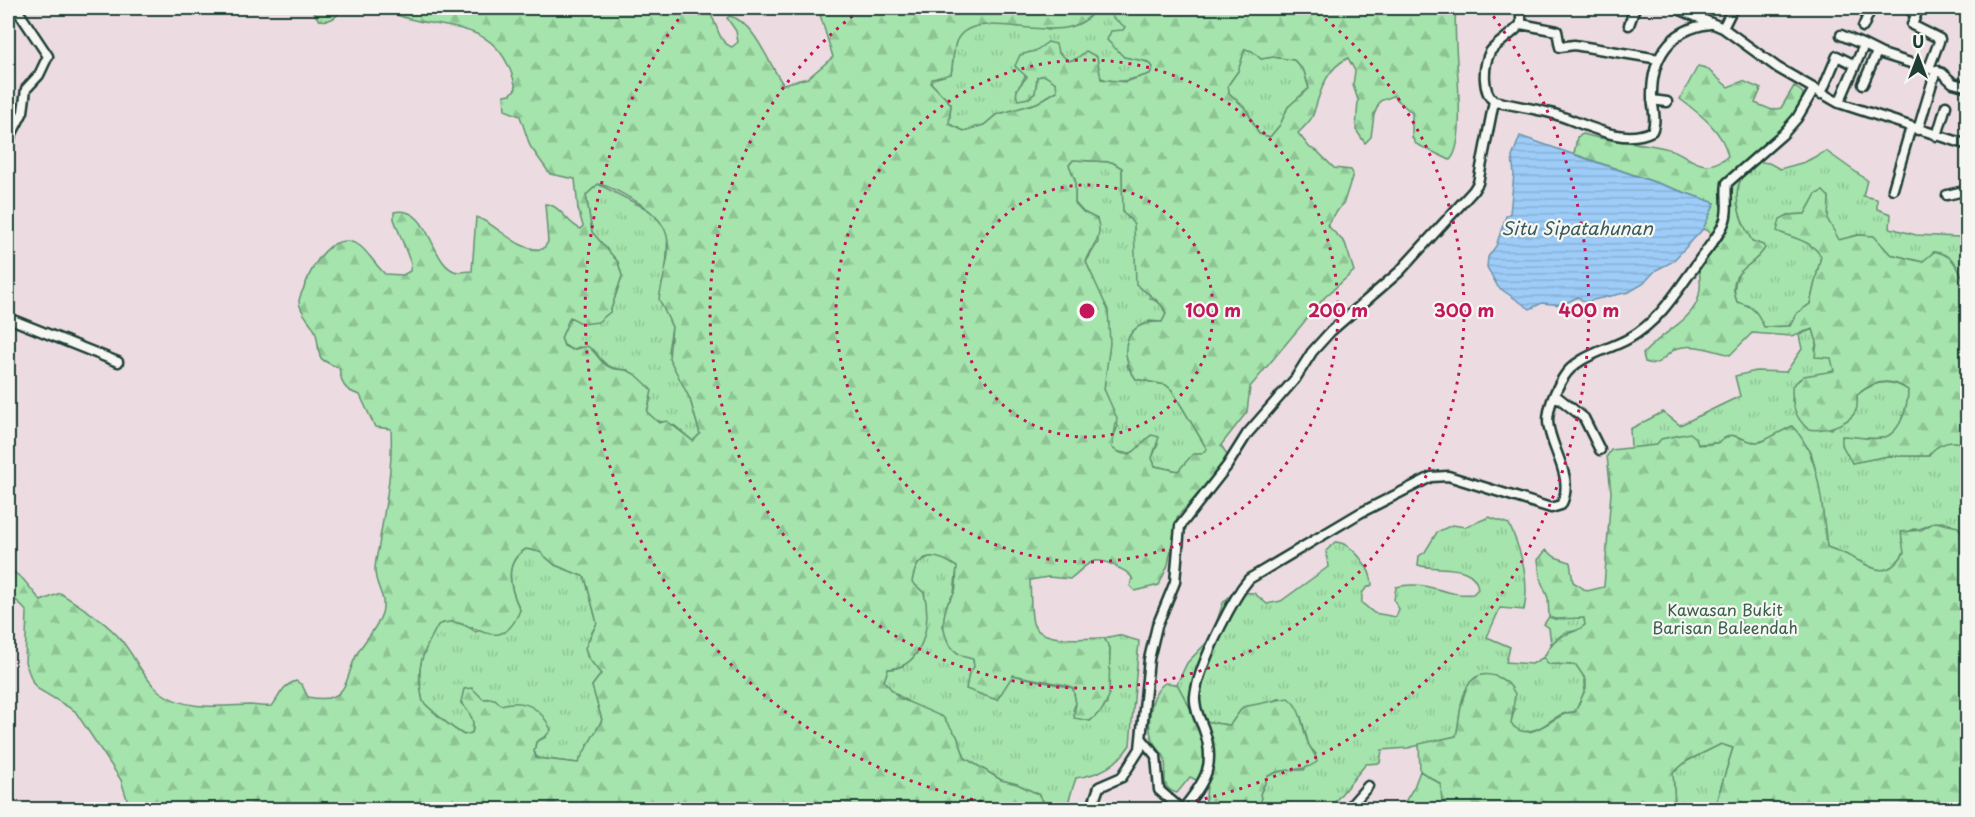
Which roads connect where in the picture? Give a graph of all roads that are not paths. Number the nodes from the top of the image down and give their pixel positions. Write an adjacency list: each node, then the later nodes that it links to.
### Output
1 (16, 8): 27 (street)
2 (1521, 8): 8 (street)
3 (1635, 8): 10 (street)
4 (1676, 8): 9 (street)
5 (1733, 8): 12 (street)
6 (1871, 8): 11 (street)
7 (1912, 8): 18 (street)
8 (1521, 24): 16 (street); 23 (street)
9 (1710, 24): 12 (street); 16 (street)
10 (1629, 25)
11 (1863, 27)
12 (1723, 28): 21 (street)
13 (1841, 35): 14 (street)
14 (1864, 45): 15 (street); 17 (street)
15 (1877, 52): 18 (street); 19 (street)
16 (1659, 59): 22 (street)
17 (1855, 65): 21 (street); 25 (street)
18 (1932, 69): 20 (street); 28 (street)
19 (1863, 84)
20 (1968, 87)
21 (1817, 92): 25 (street); 37 (street)
22 (1652, 100): 23 (street); 24 (street)
23 (1494, 101): 39 (street)
24 (1667, 102)
25 (1839, 103): 28 (street)
26 (1946, 106): 29 (street)
27 (10, 128): 30 (street)
28 (1915, 128): 29 (street); 32 (street)
29 (1937, 136): 31 (street)
30 (8, 141)
31 (1968, 145)
32 (1893, 189)
33 (1968, 190): 34 (street)
34 (1947, 195)
35 (8, 318): 36 (street)
36 (118, 362)
37 (1555, 395): 38 (street); 42 (street)
38 (1600, 450)
39 (1142, 739): 41 (street); 42 (street)
40 (1368, 786): 43 (street)
41 (1091, 810)
42 (1182, 810)
43 (1347, 810)

